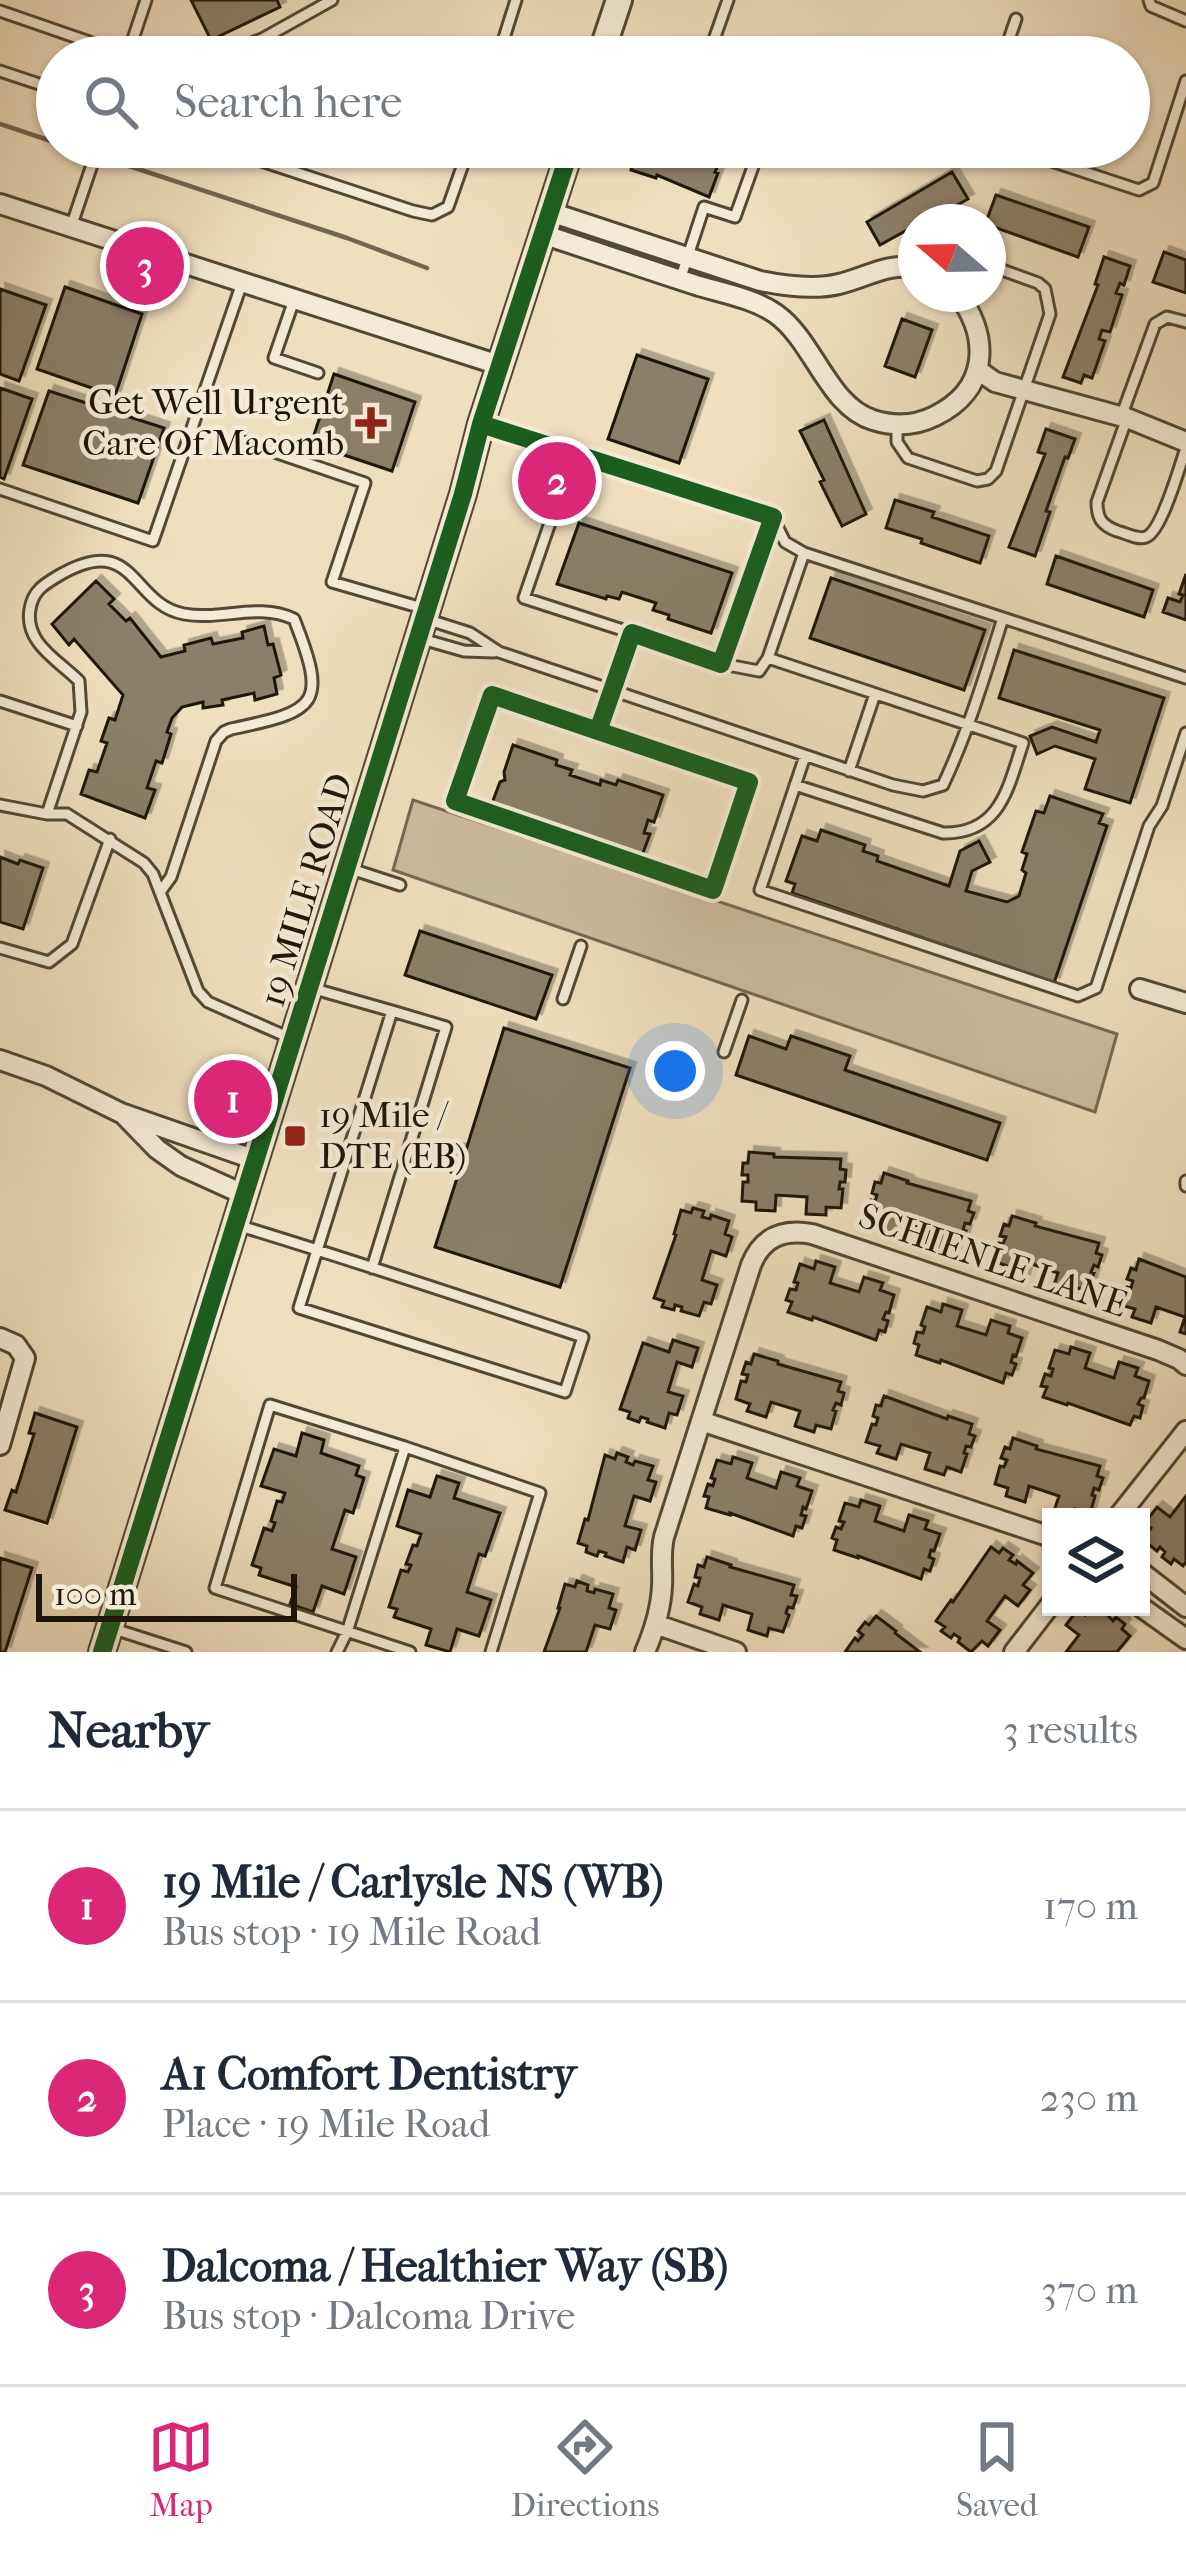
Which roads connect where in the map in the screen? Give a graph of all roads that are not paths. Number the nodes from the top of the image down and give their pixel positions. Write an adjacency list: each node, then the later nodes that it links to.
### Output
1 (146, 0): 11 (lane)
2 (332, 0): 12 (lane)
3 (516, 0): 13 (lane)
4 (619, 0): 14 (street)
5 (728, 0): 15 (lane)
6 (1149, 0): 9 (lane)
7 (0, 11): 10 (lane)
8 (1016, 19): 16 (lane)
9 (1186, 21)
10 (72, 36)
11 (135, 36)
12 (267, 36)
13 (505, 36)
14 (607, 36)
15 (715, 36)
16 (1010, 36)
17 (0, 70): 19 (lane)
18 (1186, 82): 25 (lane)
19 (36, 83)
20 (91, 168): 28 (lane)
21 (282, 168): 22 (lane)
22 (462, 168)
23 (564, 168): 27 (street, 19 MILE ROAD)
24 (752, 168): 29 (lane)
25 (1072, 168)
26 (0, 204): 28 (street)
27 (546, 223): 29 (street); 32 (street); 37 (street, 19 MILE ROAD)
28 (71, 227): 33 (street)
29 (688, 257): 30 (street); 32 (lane)
30 (898, 266)
31 (1006, 271): 40 (lane)
32 (680, 280): 43 (street)
33 (242, 283): 34 (street); 46 (lane)
34 (294, 300): 37 (street); 39 (lane)
35 (969, 312): 38 (street)
36 (1186, 322): 41 (lane)
37 (499, 365): 42 (street, 19 MILE ROAD)
38 (978, 370): 40 (street); 43 (street)
39 (318, 373)
40 (1024, 389): 41 (street); 43 (lane)
41 (1124, 417): 44 (street); 44 (lane)
42 (481, 424): 48 (street); 51 (street, 19 MILE ROAD)
43 (898, 425)
44 (1185, 439)
45 (245, 442): 51 (lane)
46 (0, 489)
47 (552, 517): 52 (lane)
48 (773, 517): 49 (lane); 55 (street)
49 (804, 553): 50 (lane); 54 (lane)
50 (1004, 618): 56 (lane); 60 (lane)
51 (424, 622): 53 (lane); 53 (lane); 70 (street, 19 MILE ROAD)
52 (632, 634): 55 (street); 57 (street)
53 (499, 652): 57 (lane)
54 (769, 658): 55 (lane); 58 (lane)
55 (722, 664)
56 (1186, 678)
57 (612, 691): 62 (street); 64 (lane)
58 (874, 694): 60 (lane); 65 (lane)
59 (0, 701): 61 (lane)
60 (968, 724): 65 (lane); 66 (lane)
61 (77, 726): 68 (lane); 72 (lane)
62 (598, 731): 62 (street)
63 (1186, 733): 66 (lane)
64 (805, 756): 65 (lane); 66 (lane)
65 (849, 771)
66 (795, 785)
67 (0, 806): 68 (lane)
68 (47, 814): 69 (lane)
69 (110, 839): 72 (lane); 74 (lane)
70 (348, 868): 71 (lane); 75 (street, 19 MILE ROAD)
71 (400, 885)
72 (160, 892): 81 (lane)
73 (581, 946): 77 (lane)
74 (0, 948)
75 (311, 988): 80 (lane); 81 (street, 19 MILE ROAD)
76 (1140, 989): 79 (street)
77 (563, 999)
78 (742, 1000): 82 (lane)
79 (1186, 1004)
80 (392, 1011): 88 (lane); 89 (lane)
81 (295, 1040): 85 (street, 19 MILE ROAD)
82 (724, 1052)
83 (0, 1060): 84 (street)
84 (121, 1113): 85 (street); 86 (street)
85 (256, 1160): 86 (street, 19 MILE ROAD)
86 (245, 1195): 87 (street, 19 MILE ROAD)
87 (236, 1225): 88 (lane); 105 (street, 19 MILE ROAD)
88 (316, 1250): 89 (lane); 89 (lane)
89 (372, 1268)
90 (0, 1338): 94 (street)
91 (1186, 1365): 92 (street, SCHIENLE LANE)
92 (701, 1421): 97 (street); 102 (street)
93 (1186, 1430): 96 (street)
94 (0, 1445)
95 (405, 1447): 103 (lane); 103 (lane); 109 (lane)
96 (1125, 1508)
97 (1042, 1534)
98 (1150, 1578): 99 (street)
99 (1186, 1606)
100 (1150, 1613): 104 (street)
101 (1042, 1616): 112 (street)
102 (655, 1624): 110 (street); 111 (street)
103 (346, 1632): 107 (lane); 108 (lane)
104 (1186, 1639)
105 (106, 1645): 106 (lane)
106 (186, 1652)
107 (337, 1652)
108 (410, 1652)
109 (490, 1652)
110 (645, 1652)
111 (736, 1652)
112 (1014, 1652)

